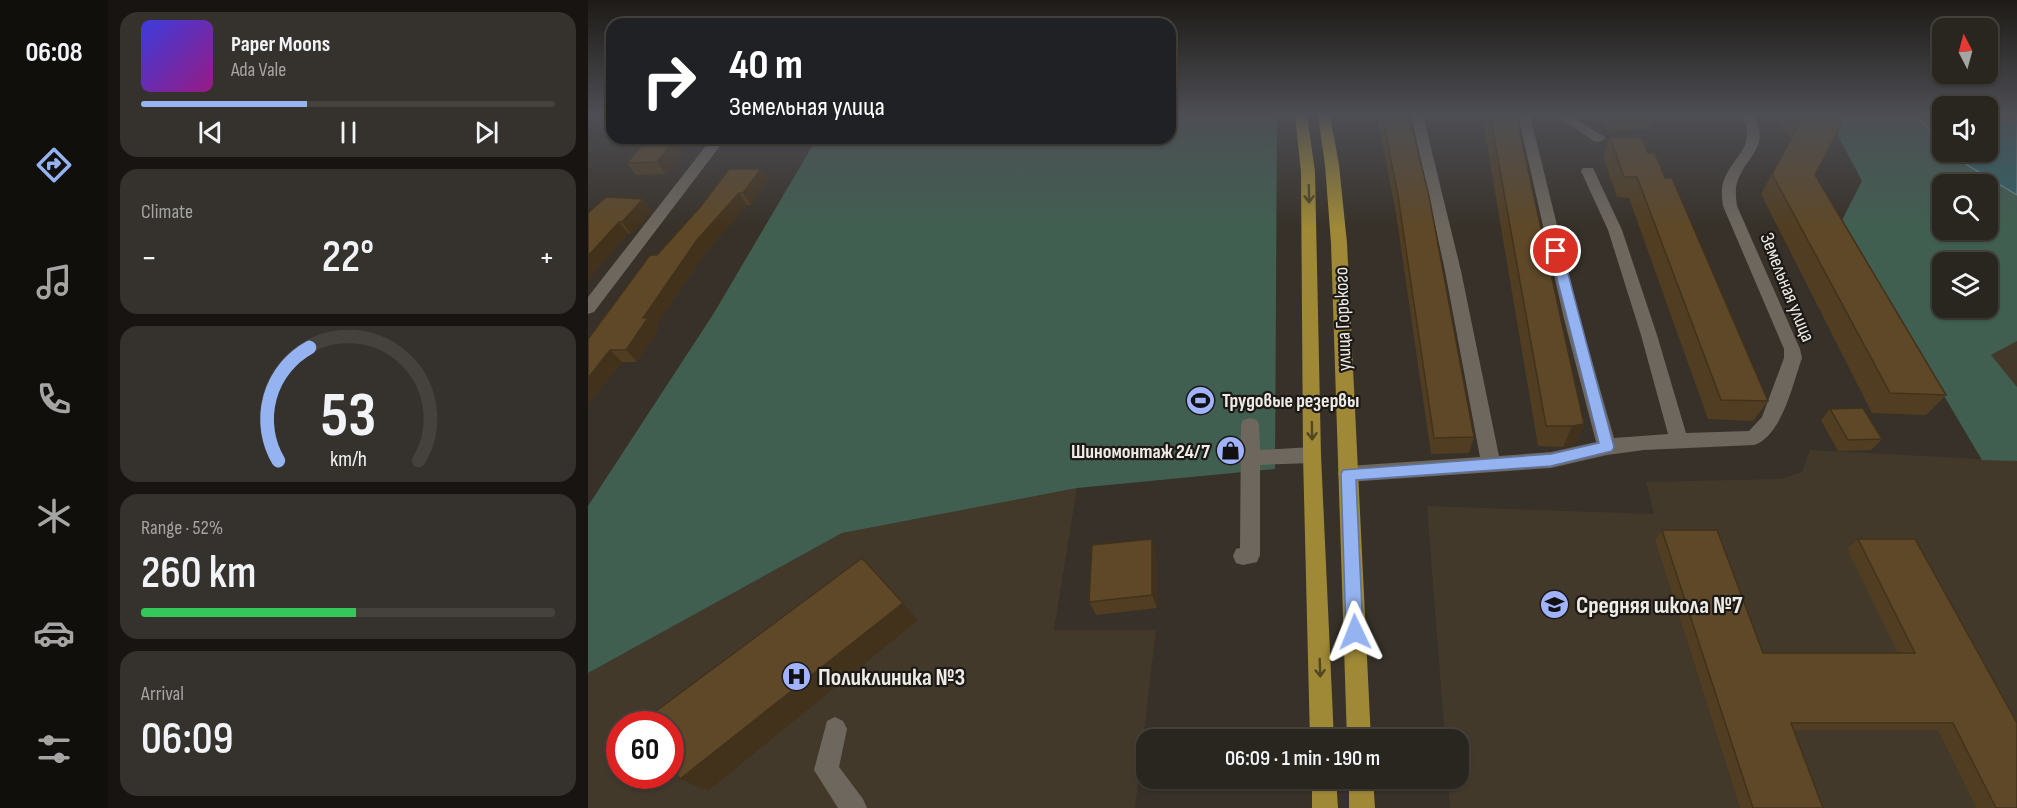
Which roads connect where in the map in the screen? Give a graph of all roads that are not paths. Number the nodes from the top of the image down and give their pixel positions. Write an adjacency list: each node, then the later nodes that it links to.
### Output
1 (708, 153): 8 (street)
2 (1306, 153): 12 (main road, улица Горького, one-way to 12)
3 (1330, 153): 15 (main road, улица Горького)
4 (1426, 153): 14 (street)
5 (1533, 153): 11 (street)
6 (1748, 153): 10 (street, Земельная улица)
7 (1588, 171): 10 (street)
8 (588, 308)
9 (1250, 425): 13 (street)
10 (1679, 441): 11 (street, Земельная улица)
11 (1607, 447): 14 (street, Земельная улица)
12 (1312, 455): 13 (street); 18 (main road, улица Горького, one-way to 18)
13 (1251, 458): 16 (street)
14 (1491, 464): 15 (street, Земельная улица)
15 (1348, 474): 19 (main road, улица Горького)
16 (1243, 556)
17 (835, 729): 22 (street)
18 (1322, 729)
19 (1359, 729)
20 (1324, 789): 23 (main road)
21 (1361, 789): 24 (main road)
22 (854, 808)
23 (1324, 808)
24 (1362, 808)

